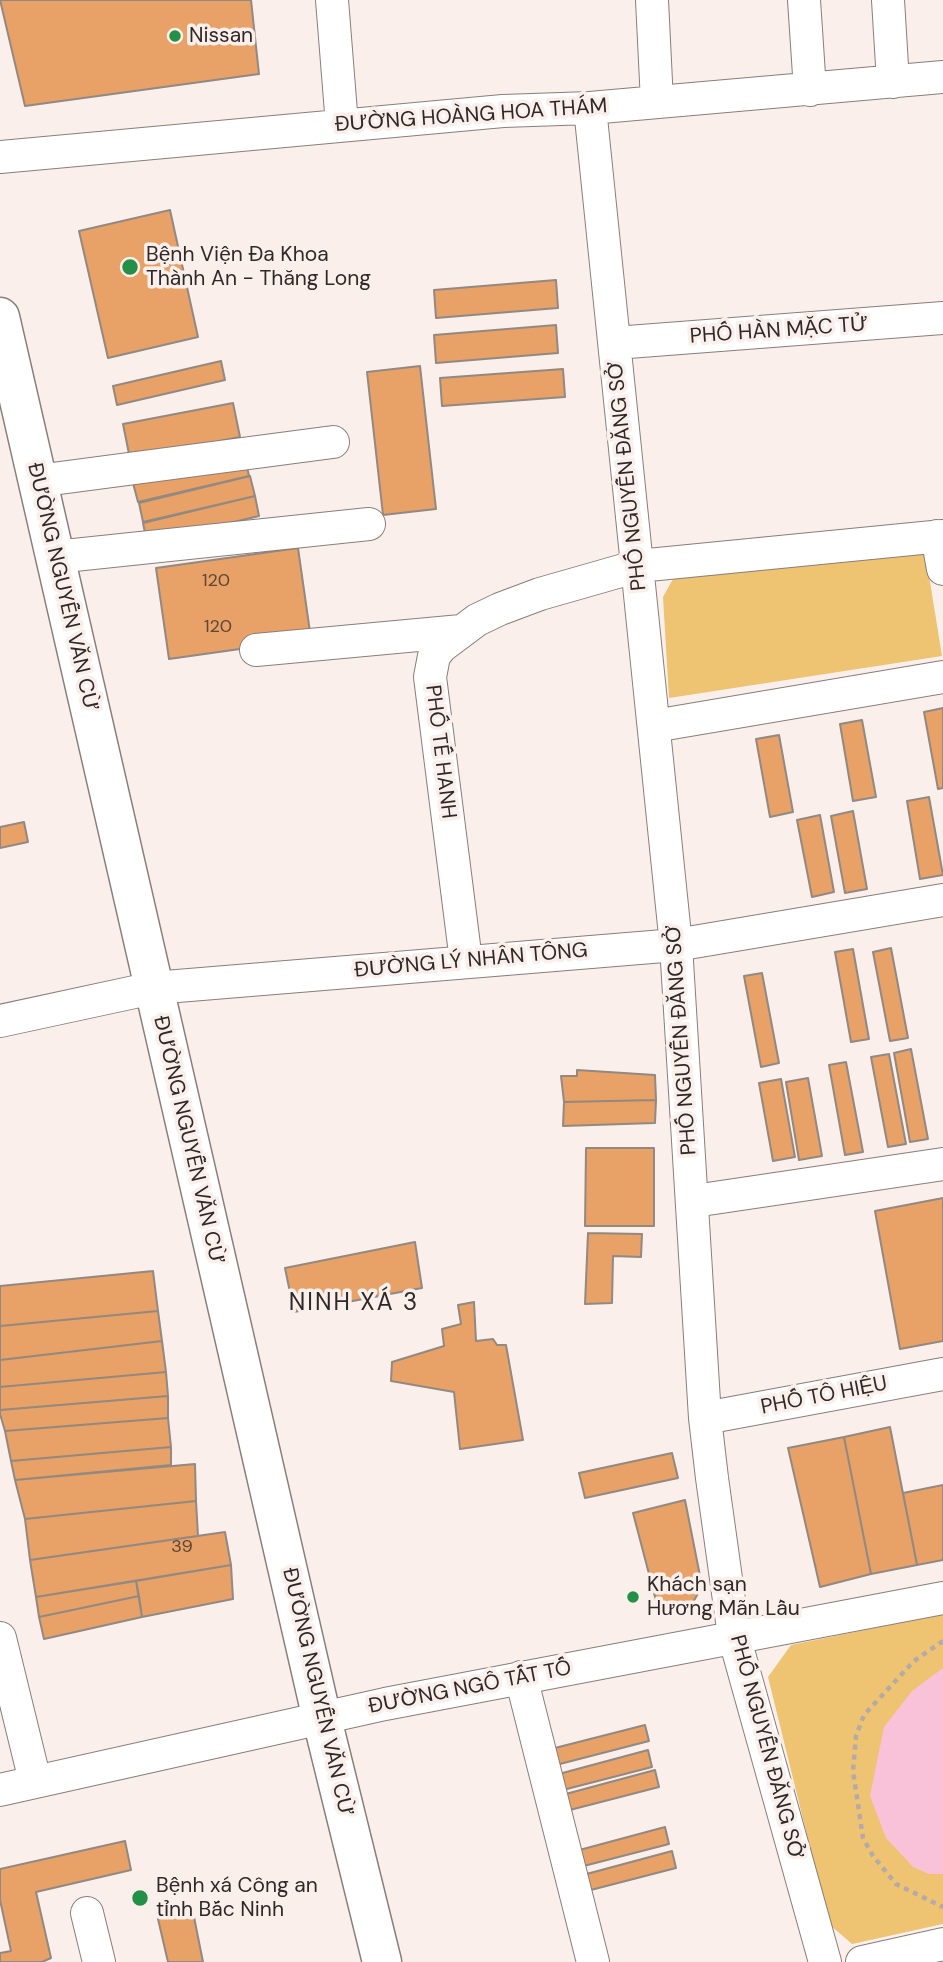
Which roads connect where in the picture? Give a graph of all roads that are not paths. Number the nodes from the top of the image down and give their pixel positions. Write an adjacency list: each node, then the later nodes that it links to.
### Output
1 (332, 0): 10 (street)
2 (652, 0): 8 (street)
3 (804, 0): 7 (street)
4 (888, 0): 6 (street)
5 (943, 77): 6 (street, ĐƯỜNG HOÀNG HOA THÁM)
6 (893, 82): 7 (street, ĐƯỜNG HOÀNG HOA THÁM)
7 (810, 90): 8 (street, ĐƯỜNG HOÀNG HOA THÁM)
8 (657, 102): 9 (street, ĐƯỜNG HOÀNG HOA THÁM)
9 (590, 108): 10 (street, ĐƯỜNG HOÀNG HOA THÁM); 14 (street, PHỐ NGUYỄN ĐĂNG SỞ)
10 (342, 125): 11 (street, ĐƯỜNG HOÀNG HOA THÁM)
11 (0, 157)
12 (0, 317): 16 (main road, ĐƯỜNG NGUYỄN VĂN CỪ)
13 (943, 318): 14 (street, PHỐ HÀN MẶC TỬ)
14 (615, 343): 20 (street, PHỐ NGUYỄN ĐĂNG SỞ)
15 (332, 442): 16 (street)
16 (37, 481): 19 (main road, ĐƯỜNG NGUYỄN VĂN CỪ)
17 (369, 524): 19 (street)
18 (940, 536): 20 (street, PHỐ TẾ HANH); 21 (street)
19 (55, 557): 29 (main road, ĐƯỜNG NGUYỄN VĂN CỪ)
20 (638, 566): 22 (street, PHỐ TẾ HANH); 25 (street, PHỐ NGUYỄN ĐĂNG SỞ)
21 (943, 569)
22 (461, 631): 23 (street); 28 (street, PHỐ TẾ HANH)
23 (256, 650)
24 (943, 677): 25 (street)
25 (654, 726): 27 (street, PHỐ NGUYỄN ĐĂNG SỞ)
26 (943, 900): 27 (street, ĐƯỜNG LÝ NHÂN TÔNG)
27 (677, 945): 28 (street, ĐƯỜNG LÝ NHÂN TÔNG); 32 (street, PHỐ NGUYỄN ĐĂNG SỞ)
28 (466, 961): 29 (street, ĐƯỜNG LÝ NHÂN TÔNG)
29 (153, 988): 30 (street, ĐƯỜNG LÝ NHÂN TÔNG); 39 (main road, ĐƯỜNG NGUYỄN VĂN CỪ)
30 (0, 1021)
31 (943, 1164): 32 (street)
32 (694, 1201): 34 (street, PHỐ NGUYỄN ĐĂNG SỞ)
33 (943, 1374): 34 (street, PHỐ TÔ HIỆU)
34 (705, 1418): 36 (street, PHỐ NGUYỄN ĐĂNG SỞ)
35 (943, 1598): 36 (street, ĐƯỜNG NGÔ TẤT TỐ)
36 (734, 1636): 38 (street, ĐƯỜNG NGÔ TẤT TỐ); 47 (street, PHỐ NGUYỄN ĐĂNG SỞ)
37 (0, 1638): 40 (street)
38 (521, 1678): 39 (street, ĐƯỜNG NGÔ TẤT TỐ); 46 (street)
39 (322, 1718): 40 (street, ĐƯỜNG NGÔ TẤT TỐ); 45 (main road, ĐƯỜNG NGUYỄN VĂN CỪ)
40 (35, 1782): 41 (street, ĐƯỜNG NGÔ TẤT TỐ)
41 (0, 1790)
42 (87, 1913): 44 (street)
43 (943, 1944): 48 (street)
44 (99, 1962)
45 (382, 1962)
46 (593, 1962)
47 (825, 1962)
48 (862, 1962)

